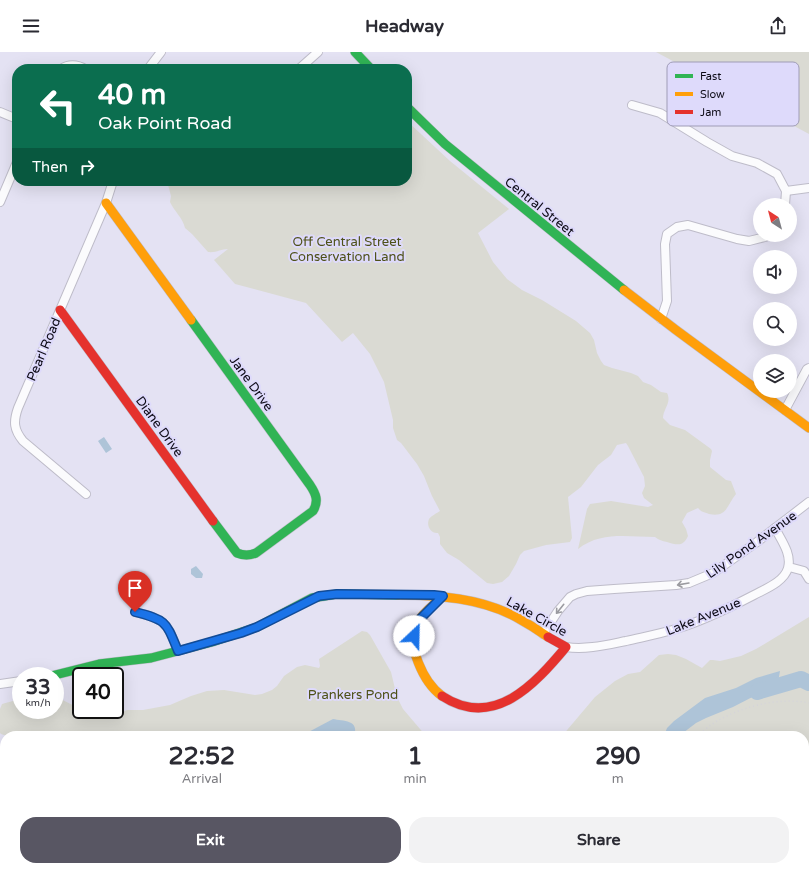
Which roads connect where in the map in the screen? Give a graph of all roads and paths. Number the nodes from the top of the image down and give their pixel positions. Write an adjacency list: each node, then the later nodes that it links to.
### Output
1 (161, 52): 4 (street)
2 (318, 52): 5 (street)
3 (355, 52): 6 (street)
4 (152, 64)
5 (304, 64)
6 (366, 64)
7 (632, 105): 11 (street)
8 (0, 112): 10 (street)
9 (412, 112): 22 (street, Central Street)
10 (12, 117)
11 (667, 117)
12 (681, 126): 16 (street)
13 (12, 174): 18 (street)
14 (111, 186): 19 (street, Pearl Road)
15 (809, 188): 16 (street)
16 (786, 191): 17 (street)
17 (786, 198)
18 (0, 202)
19 (106, 203): 21 (street, Pearl Road); 29 (street, Jane Drive)
20 (753, 240): 22 (street)
21 (60, 310): 26 (street, Pearl Road); 29 (street, Diane Drive)
22 (661, 319): 24 (street, Central Street)
23 (809, 368): 24 (street)
24 (785, 410): 25 (street, Central Street)
25 (809, 428)
26 (86, 494)
27 (809, 502): 28 (street, Lily Pond Avenue)
28 (775, 528): 30 (street); 34 (street, Lily Pond Avenue, one-way to 34)
29 (240, 555)
30 (789, 567): 31 (street); 35 (street, Lake Avenue)
31 (809, 579)
32 (443, 596): 34 (street, Lake Circle); 35 (street, Lake Circle); 36 (street)
33 (135, 612): 36 (street)
34 (543, 634): 35 (street, Lake Circle)
35 (566, 647)
36 (178, 651): 37 (street)
37 (64, 673)
38 (12, 682): 39 (street)
39 (0, 684)
40 (809, 703): 41 (path)
41 (704, 731)

